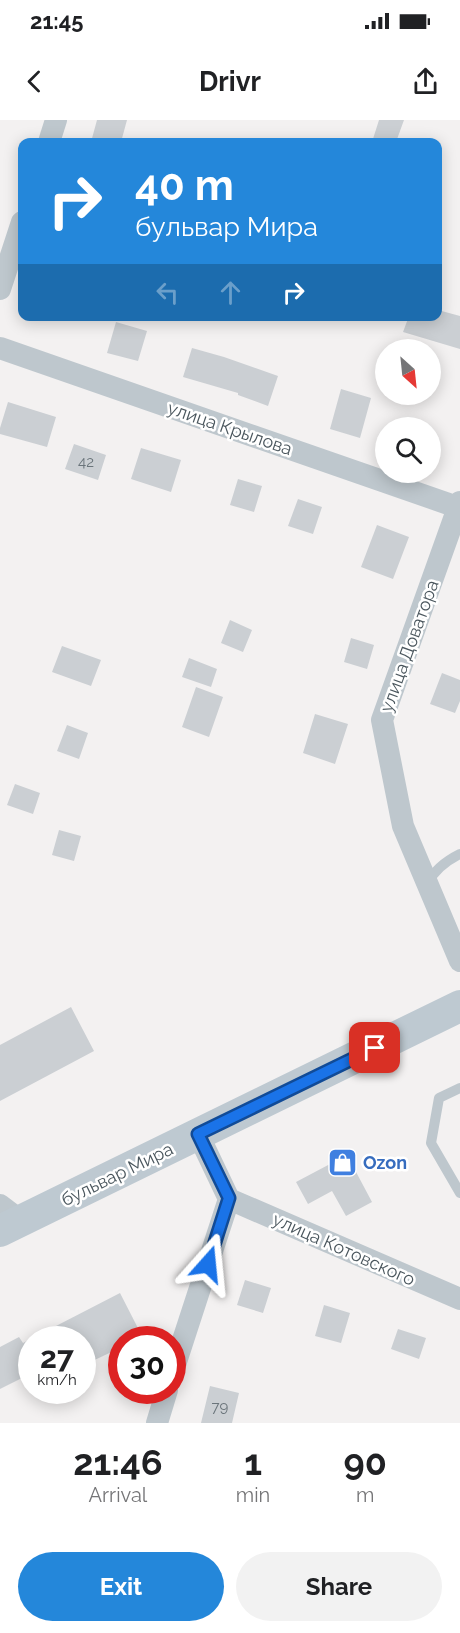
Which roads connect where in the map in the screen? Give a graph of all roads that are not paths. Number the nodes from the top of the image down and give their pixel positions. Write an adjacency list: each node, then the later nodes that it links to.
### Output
1 (56, 120): 2 (street)
2 (50, 138)
3 (18, 234): 4 (street)
4 (0, 289)
5 (0, 348): 6 (street, улица Крылова)
6 (459, 506): 8 (street, улица Доватора)
7 (460, 854): 8 (lane)
8 (427, 885): 9 (street, улица Доватора)
9 (460, 961)
10 (460, 1006): 12 (main road, бульвар Мира)
11 (460, 1088): 13 (lane)
12 (198, 1134): 14 (street); 15 (main road, бульвар Мира)
13 (460, 1193)
14 (229, 1198): 16 (street, улица Котовского); 17 (street)
15 (7, 1219)
16 (460, 1299)
17 (186, 1331)
18 (163, 1404): 19 (street)
19 (157, 1423)

